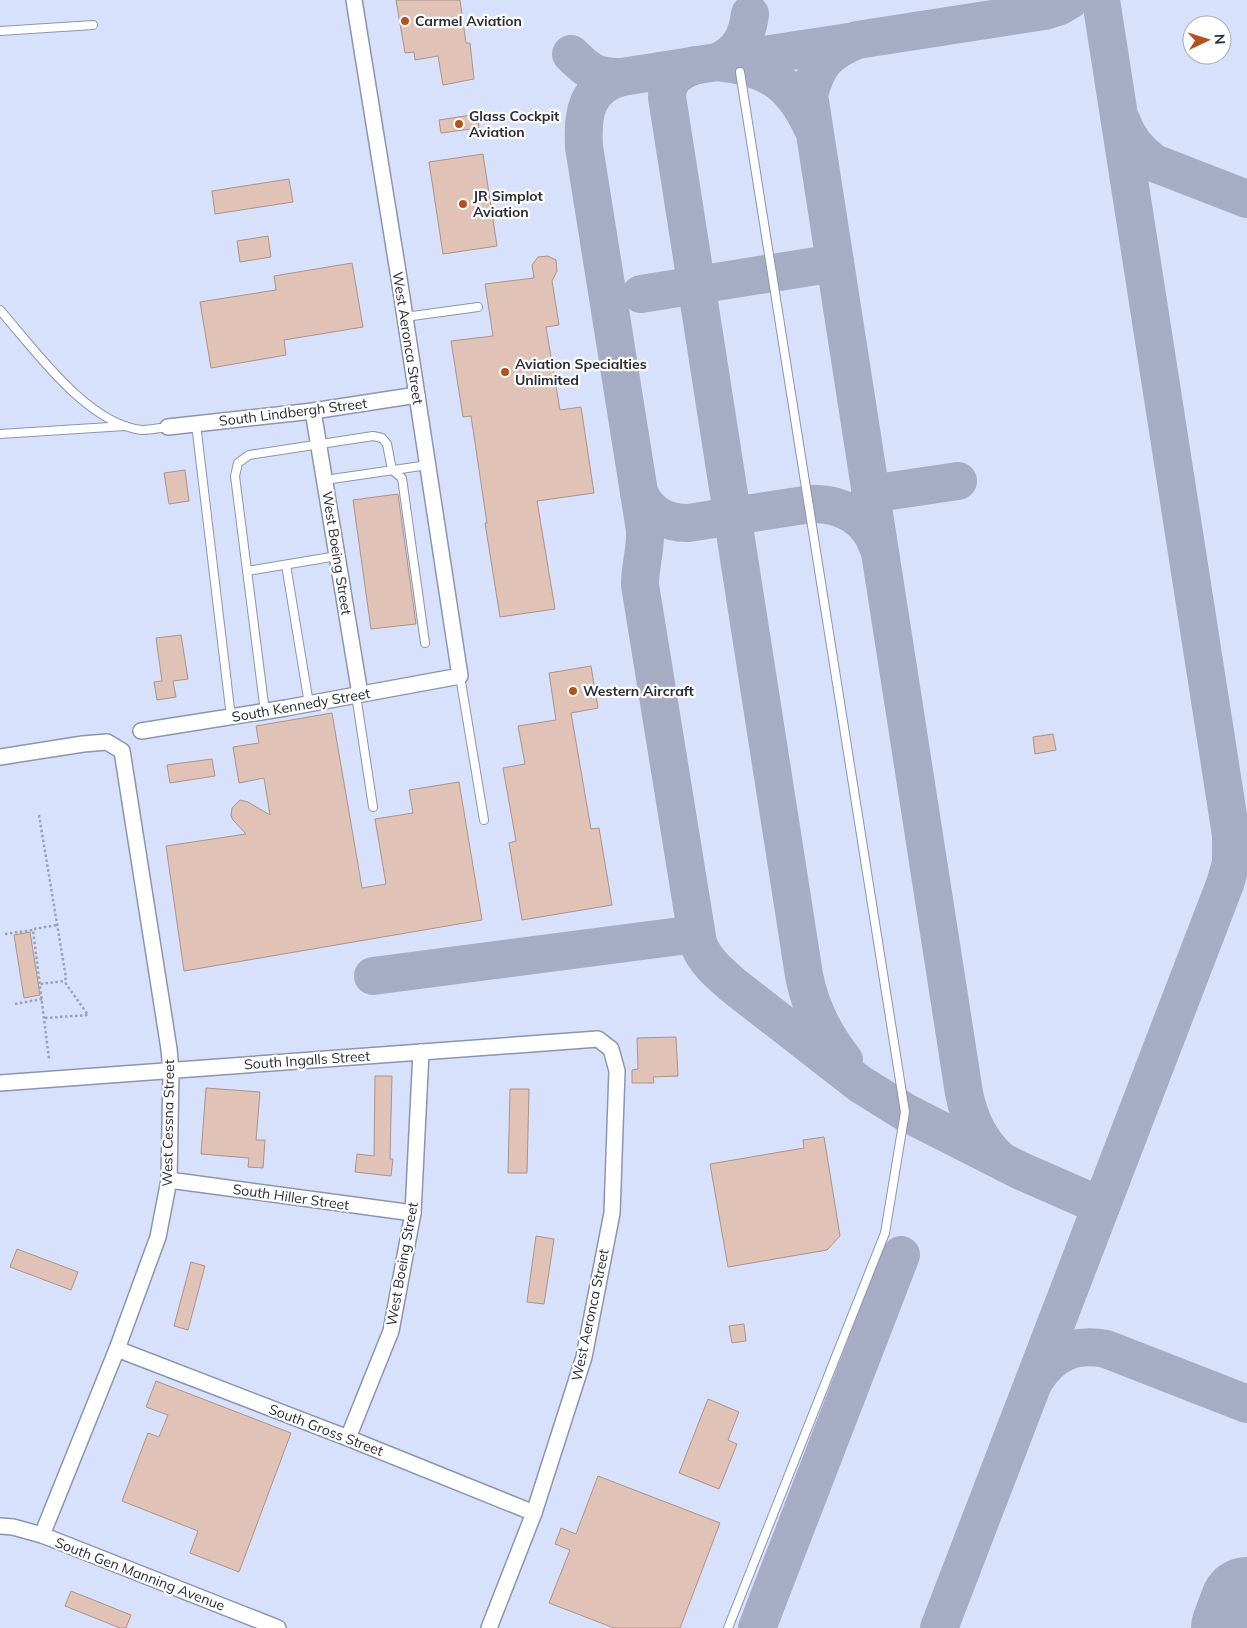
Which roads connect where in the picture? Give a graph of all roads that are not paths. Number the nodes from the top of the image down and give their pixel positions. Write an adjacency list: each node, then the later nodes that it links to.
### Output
1 (354, 0): 7 (street, West Aeronca Street)
2 (93, 25): 3 (lane)
3 (0, 31)
4 (740, 72): 44 (lane)
5 (478, 307): 7 (lane)
6 (0, 310): 11 (lane)
7 (405, 317): 8 (street, West Aeronca Street)
8 (417, 395): 9 (street, South Lindbergh Street); 15 (street, West Aeronca Street)
9 (313, 411): 10 (street, South Lindbergh Street); 14 (street, West Boeing Street)
10 (196, 424): 12 (street, South Lindbergh Street); 26 (lane)
11 (128, 426): 12 (lane); 13 (lane)
12 (168, 427)
13 (0, 434)
14 (319, 445): 16 (lane); 17 (street, West Boeing Street); 20 (lane)
15 (428, 464): 16 (lane); 22 (street, West Aeronca Street)
16 (392, 470): 17 (lane); 21 (lane)
17 (324, 480): 18 (street, West Boeing Street)
18 (337, 556): 19 (lane); 23 (street, West Boeing Street)
19 (286, 565): 20 (lane); 24 (lane)
20 (247, 571): 25 (lane)
21 (424, 643)
22 (460, 676): 23 (street, South Kennedy Street); 30 (lane)
23 (358, 695): 24 (street, South Kennedy Street); 29 (lane)
24 (308, 704): 25 (street, South Kennedy Street)
25 (265, 712): 26 (street, South Kennedy Street)
26 (231, 717): 27 (street, South Kennedy Street)
27 (142, 731)
28 (0, 757): 33 (street, West Cessna Street)
29 (373, 807)
30 (484, 820)
31 (611, 1050): 32 (street, South Ingalls Street); 39 (street, West Aeronca Street)
32 (421, 1052): 33 (street, South Ingalls Street); 36 (street, West Boeing Street)
33 (171, 1070): 34 (street, South Ingalls Street); 35 (street, West Cessna Street)
34 (0, 1083)
35 (169, 1180): 36 (street, South Hiller Street); 37 (street, West Cessna Street)
36 (413, 1213): 38 (street, West Boeing Street)
37 (117, 1349): 38 (street, South Gross Street); 41 (street, West Cessna Street)
38 (348, 1438): 39 (street, South Gross Street)
39 (534, 1513): 43 (street, West Aeronca Street)
40 (0, 1526): 41 (street, South Gen Manning Avenue)
41 (42, 1536): 42 (street, South Gen Manning Avenue)
42 (278, 1628)
43 (489, 1628)
44 (728, 1628)

